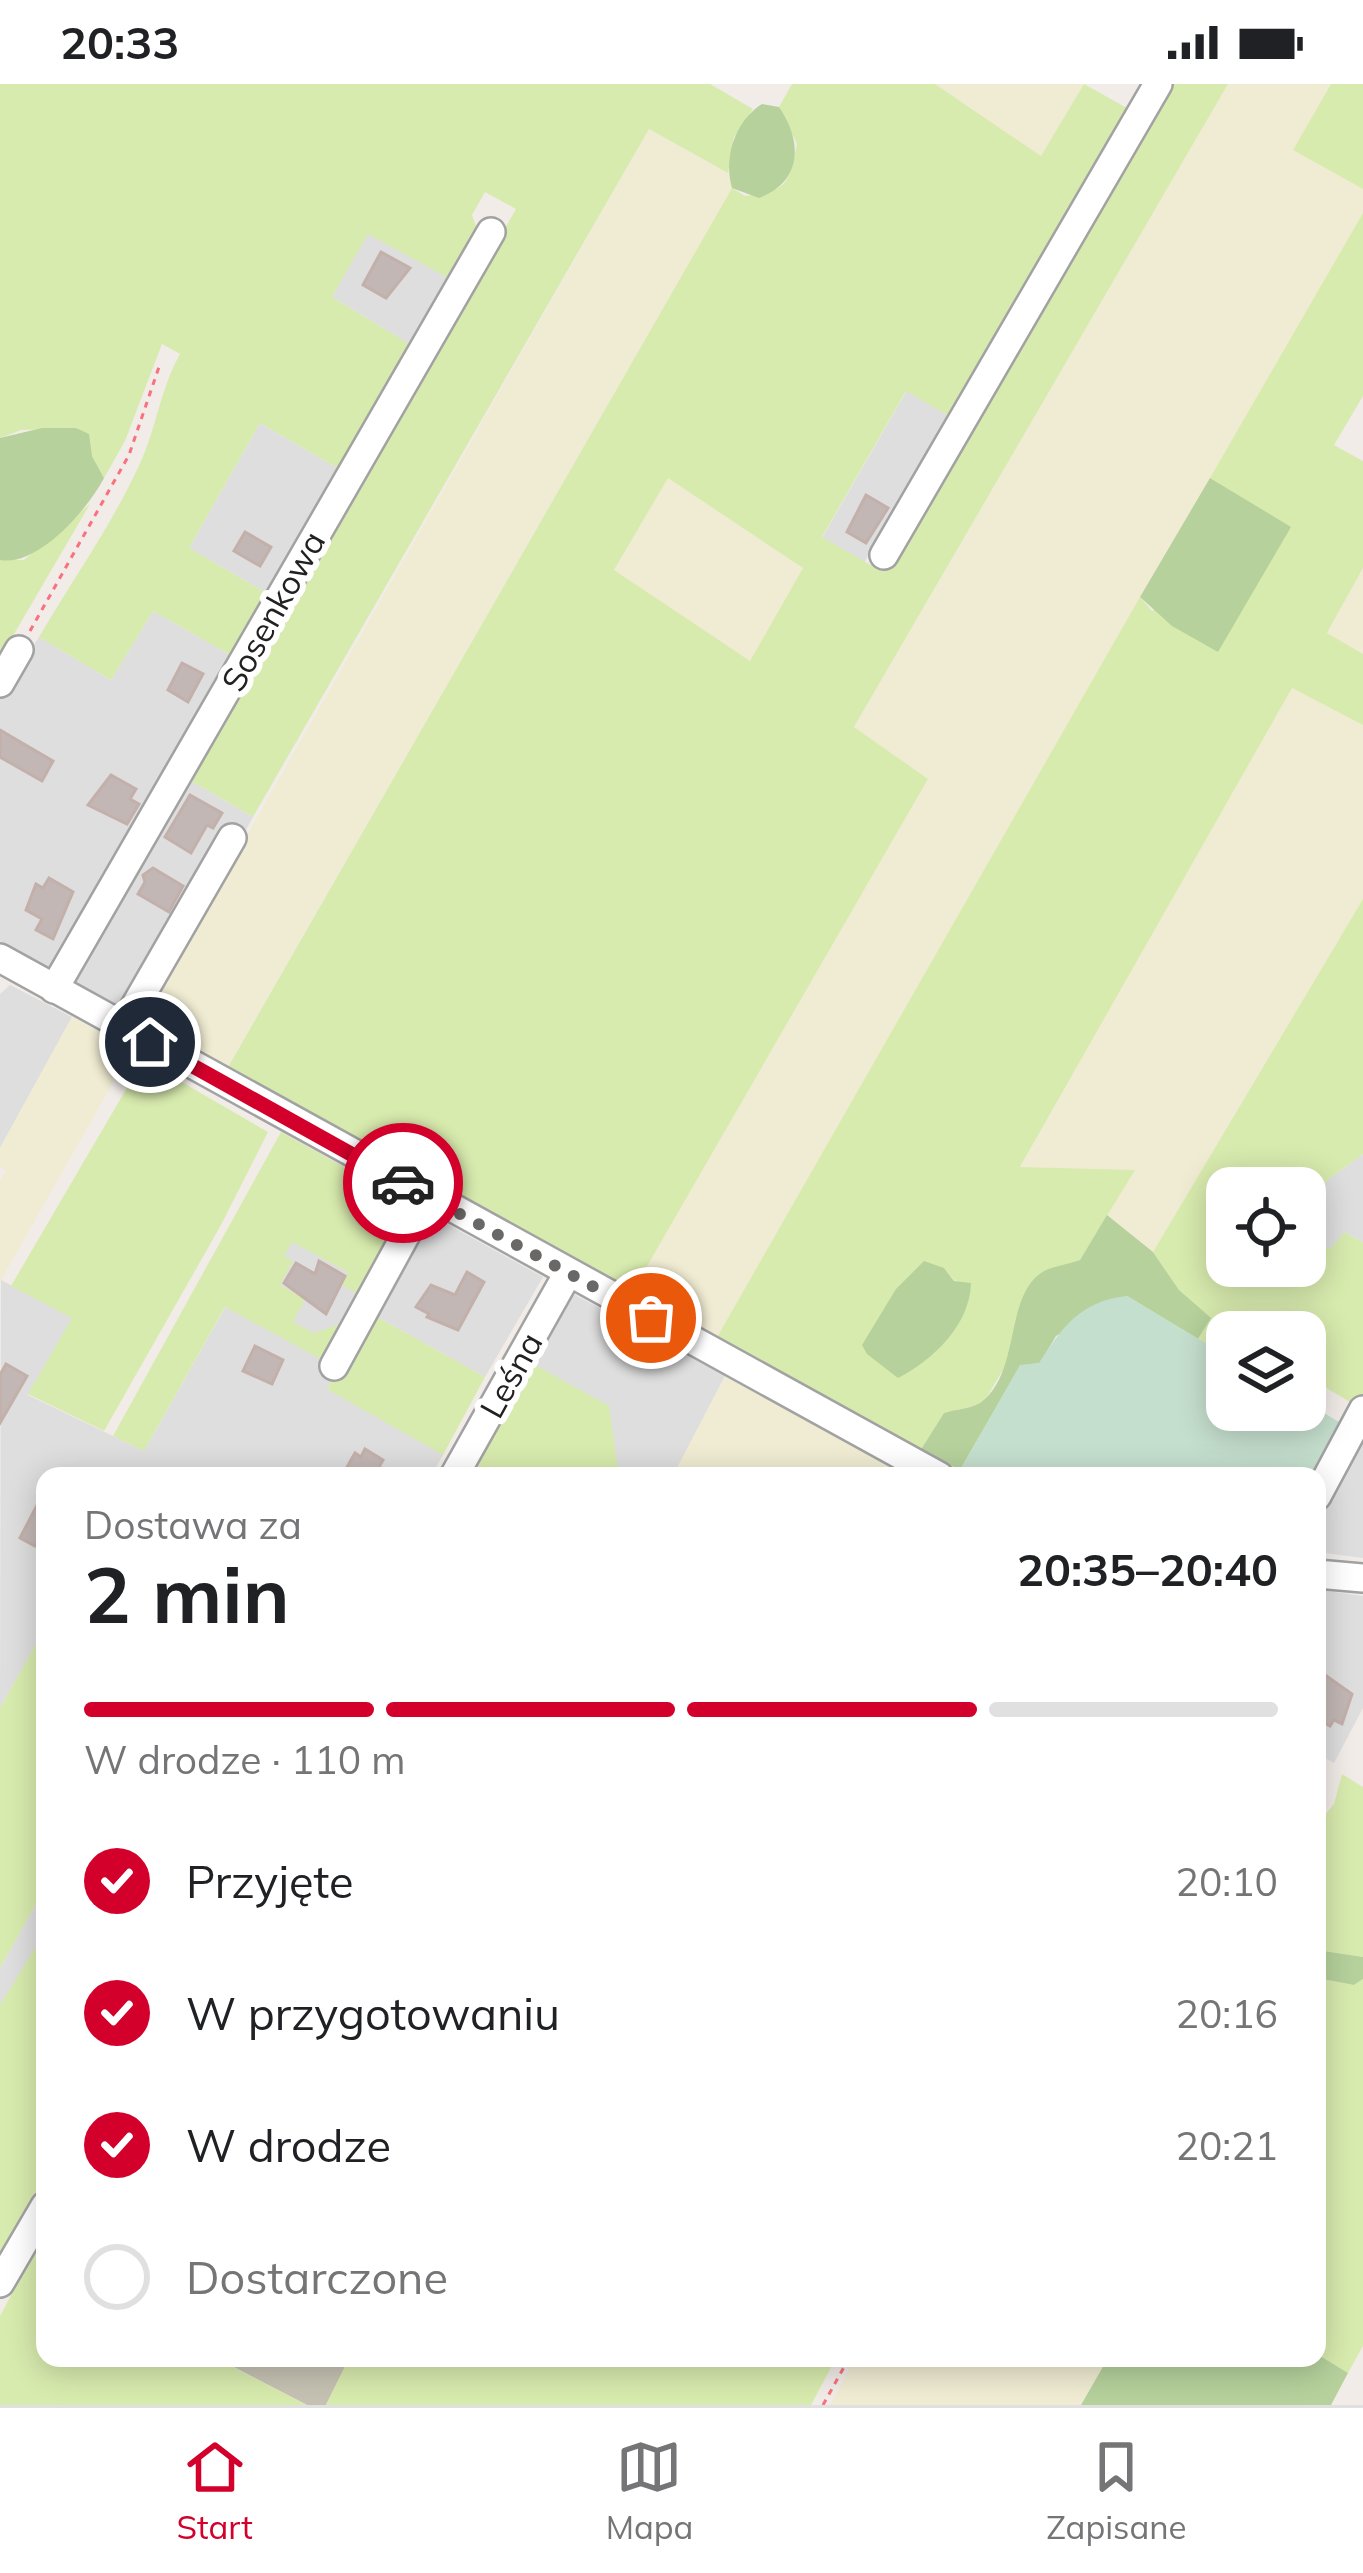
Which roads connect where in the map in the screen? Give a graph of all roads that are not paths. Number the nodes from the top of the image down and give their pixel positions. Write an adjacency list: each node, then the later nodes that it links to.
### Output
1 (1158, 84): 3 (street)
2 (491, 232): 8 (street, Sosenkowa)
3 (884, 555)
4 (20, 650): 5 (street)
5 (0, 683)
6 (232, 838): 9 (street)
7 (3, 968): 8 (street)
8 (54, 989): 9 (street)
9 (123, 1027): 10 (street)
10 (427, 1196): 11 (street); 12 (street)
11 (568, 1274): 14 (street, Leśna); 15 (street)
12 (334, 1366)
13 (1363, 1410): 16 (street)
14 (459, 1467)
15 (922, 1467)
16 (1326, 1479)
17 (1326, 1575): 18 (street)
18 (1363, 1578)
19 (36, 2221): 20 (street)
20 (0, 2283)

